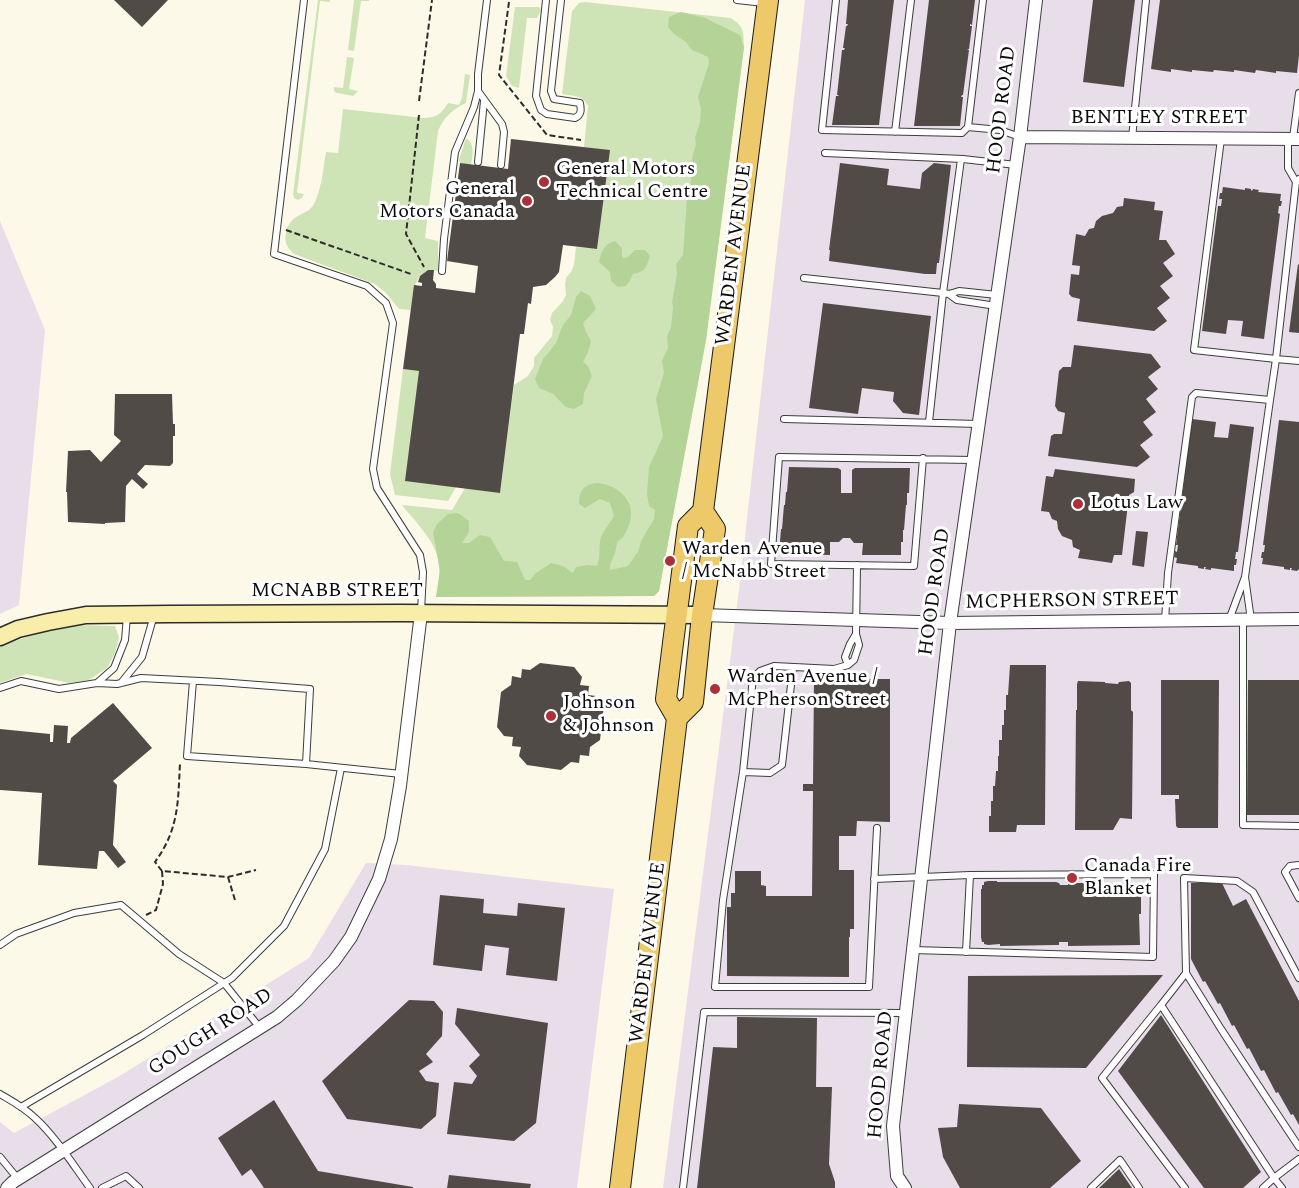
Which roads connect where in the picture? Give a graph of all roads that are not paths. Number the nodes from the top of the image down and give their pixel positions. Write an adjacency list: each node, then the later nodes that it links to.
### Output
1 (304, 0): 42 (lane)
2 (487, 0): 12 (lane)
3 (546, 0): 4 (lane)
4 (561, 0)
5 (737, 0): 11 (lane)
6 (836, 0): 16 (lane)
7 (911, 0): 16 (lane)
8 (983, 0): 15 (lane)
9 (1036, 0): 17 (street, HOOD ROAD)
10 (1146, 0): 18 (lane)
11 (767, 2): 39 (main road, WARDEN AVENUE)
12 (478, 91): 14 (lane); 27 (lane)
13 (1299, 93): 20 (lane)
14 (484, 101): 23 (lane); 24 (lane)
15 (968, 128): 16 (lane); 17 (lane)
16 (895, 132)
17 (1020, 137): 18 (street, BENTLEY STREET); 25 (street, HOOD ROAD)
18 (1132, 138): 19 (street, BENTLEY STREET)
19 (1221, 139): 20 (street, BENTLEY STREET); 31 (lane)
20 (1293, 139): 26 (lane)
21 (825, 153): 22 (lane)
22 (961, 159): 25 (lane); 29 (lane)
23 (478, 162)
24 (501, 165)
25 (1016, 165): 30 (street, HOOD ROAD)
26 (1298, 180): 31 (lane)
27 (442, 271)
28 (804, 279): 29 (lane)
29 (946, 293): 30 (lane); 30 (lane); 35 (lane)
30 (996, 300): 36 (street, HOOD ROAD)
31 (1276, 358): 32 (lane); 33 (lane)
32 (1299, 361)
33 (1270, 400): 41 (lane); 51 (lane)
34 (784, 419): 35 (lane)
35 (929, 423): 36 (lane)
36 (979, 424): 38 (street, HOOD ROAD)
37 (924, 458): 38 (lane); 40 (lane); 40 (lane)
38 (974, 460): 52 (street, HOOD ROAD)
39 (703, 511): 45 (main road, WARDEN AVENUE); 46 (main road, WARDEN AVENUE)
40 (857, 565): 47 (lane)
41 (1245, 577): 48 (lane); 49 (lane)
42 (421, 613): 44 (street, MCNABB STREET); 45 (street, MCNABB STREET); 63 (street, GOUGH ROAD)
43 (127, 614): 44 (street, MCNABB STREET); 53 (street, MCNABB STREET); 56 (lane)
44 (154, 614): 57 (lane)
45 (678, 614): 46 (street, MCNABB STREET); 59 (main road, WARDEN AVENUE)
46 (702, 615): 47 (street, MCPHERSON STREET); 59 (main road, WARDEN AVENUE)
47 (856, 620): 52 (street, MCPHERSON STREET); 54 (lane)
48 (1229, 620): 49 (street, MCPHERSON STREET); 51 (street, MCPHERSON STREET)
49 (1247, 620): 50 (street, MCPHERSON STREET); 64 (lane)
50 (1299, 620)
51 (1165, 621): 52 (street, MCPHERSON STREET)
52 (950, 623): 68 (street, HOOD ROAD)
53 (0, 637)
54 (793, 667): 62 (lane); 62 (lane)
55 (193, 681): 57 (lane); 60 (lane); 60 (lane)
56 (97, 683): 57 (lane); 58 (lane)
57 (121, 683)
58 (0, 688)
59 (677, 718): 92 (main road, WARDEN AVENUE)
60 (306, 764): 61 (lane)
61 (340, 768): 63 (lane); 76 (lane)
62 (743, 772): 69 (lane)
63 (401, 774): 79 (street, GOUGH ROAD)
64 (1299, 826)
65 (877, 828): 69 (lane)
66 (1299, 865): 70 (lane)
67 (969, 875): 68 (lane); 73 (lane); 73 (lane)
68 (921, 877): 69 (lane); 72 (street, HOOD ROAD)
69 (874, 879)
70 (1299, 898)
71 (0, 945): 76 (lane)
72 (913, 950): 73 (lane); 78 (street, HOOD ROAD)
73 (966, 952)
74 (1186, 973): 75 (lane); 77 (lane); 82 (lane)
75 (1299, 978)
76 (224, 983): 79 (lane); 81 (lane)
77 (1161, 1005): 86 (lane); 97 (lane)
78 (906, 1013): 93 (lane); 94 (street, HOOD ROAD)
79 (260, 1029): 83 (street, GOUGH ROAD)
80 (0, 1094): 81 (lane)
81 (21, 1107): 83 (lane)
82 (1299, 1148)
83 (64, 1151): 87 (street, GOUGH ROAD); 89 (lane)
84 (0, 1157): 87 (lane)
85 (1299, 1160): 86 (lane)
86 (1274, 1178): 98 (lane); 99 (lane)
87 (18, 1179): 88 (street, GOUGH ROAD)
88 (7, 1188)
89 (90, 1188)
90 (102, 1188): 91 (lane)
91 (139, 1188)
92 (620, 1188)
93 (683, 1188)
94 (905, 1188)
95 (1090, 1188): 96 (lane)
96 (1139, 1188)
97 (1185, 1188)
98 (1263, 1188)
99 (1281, 1188)

